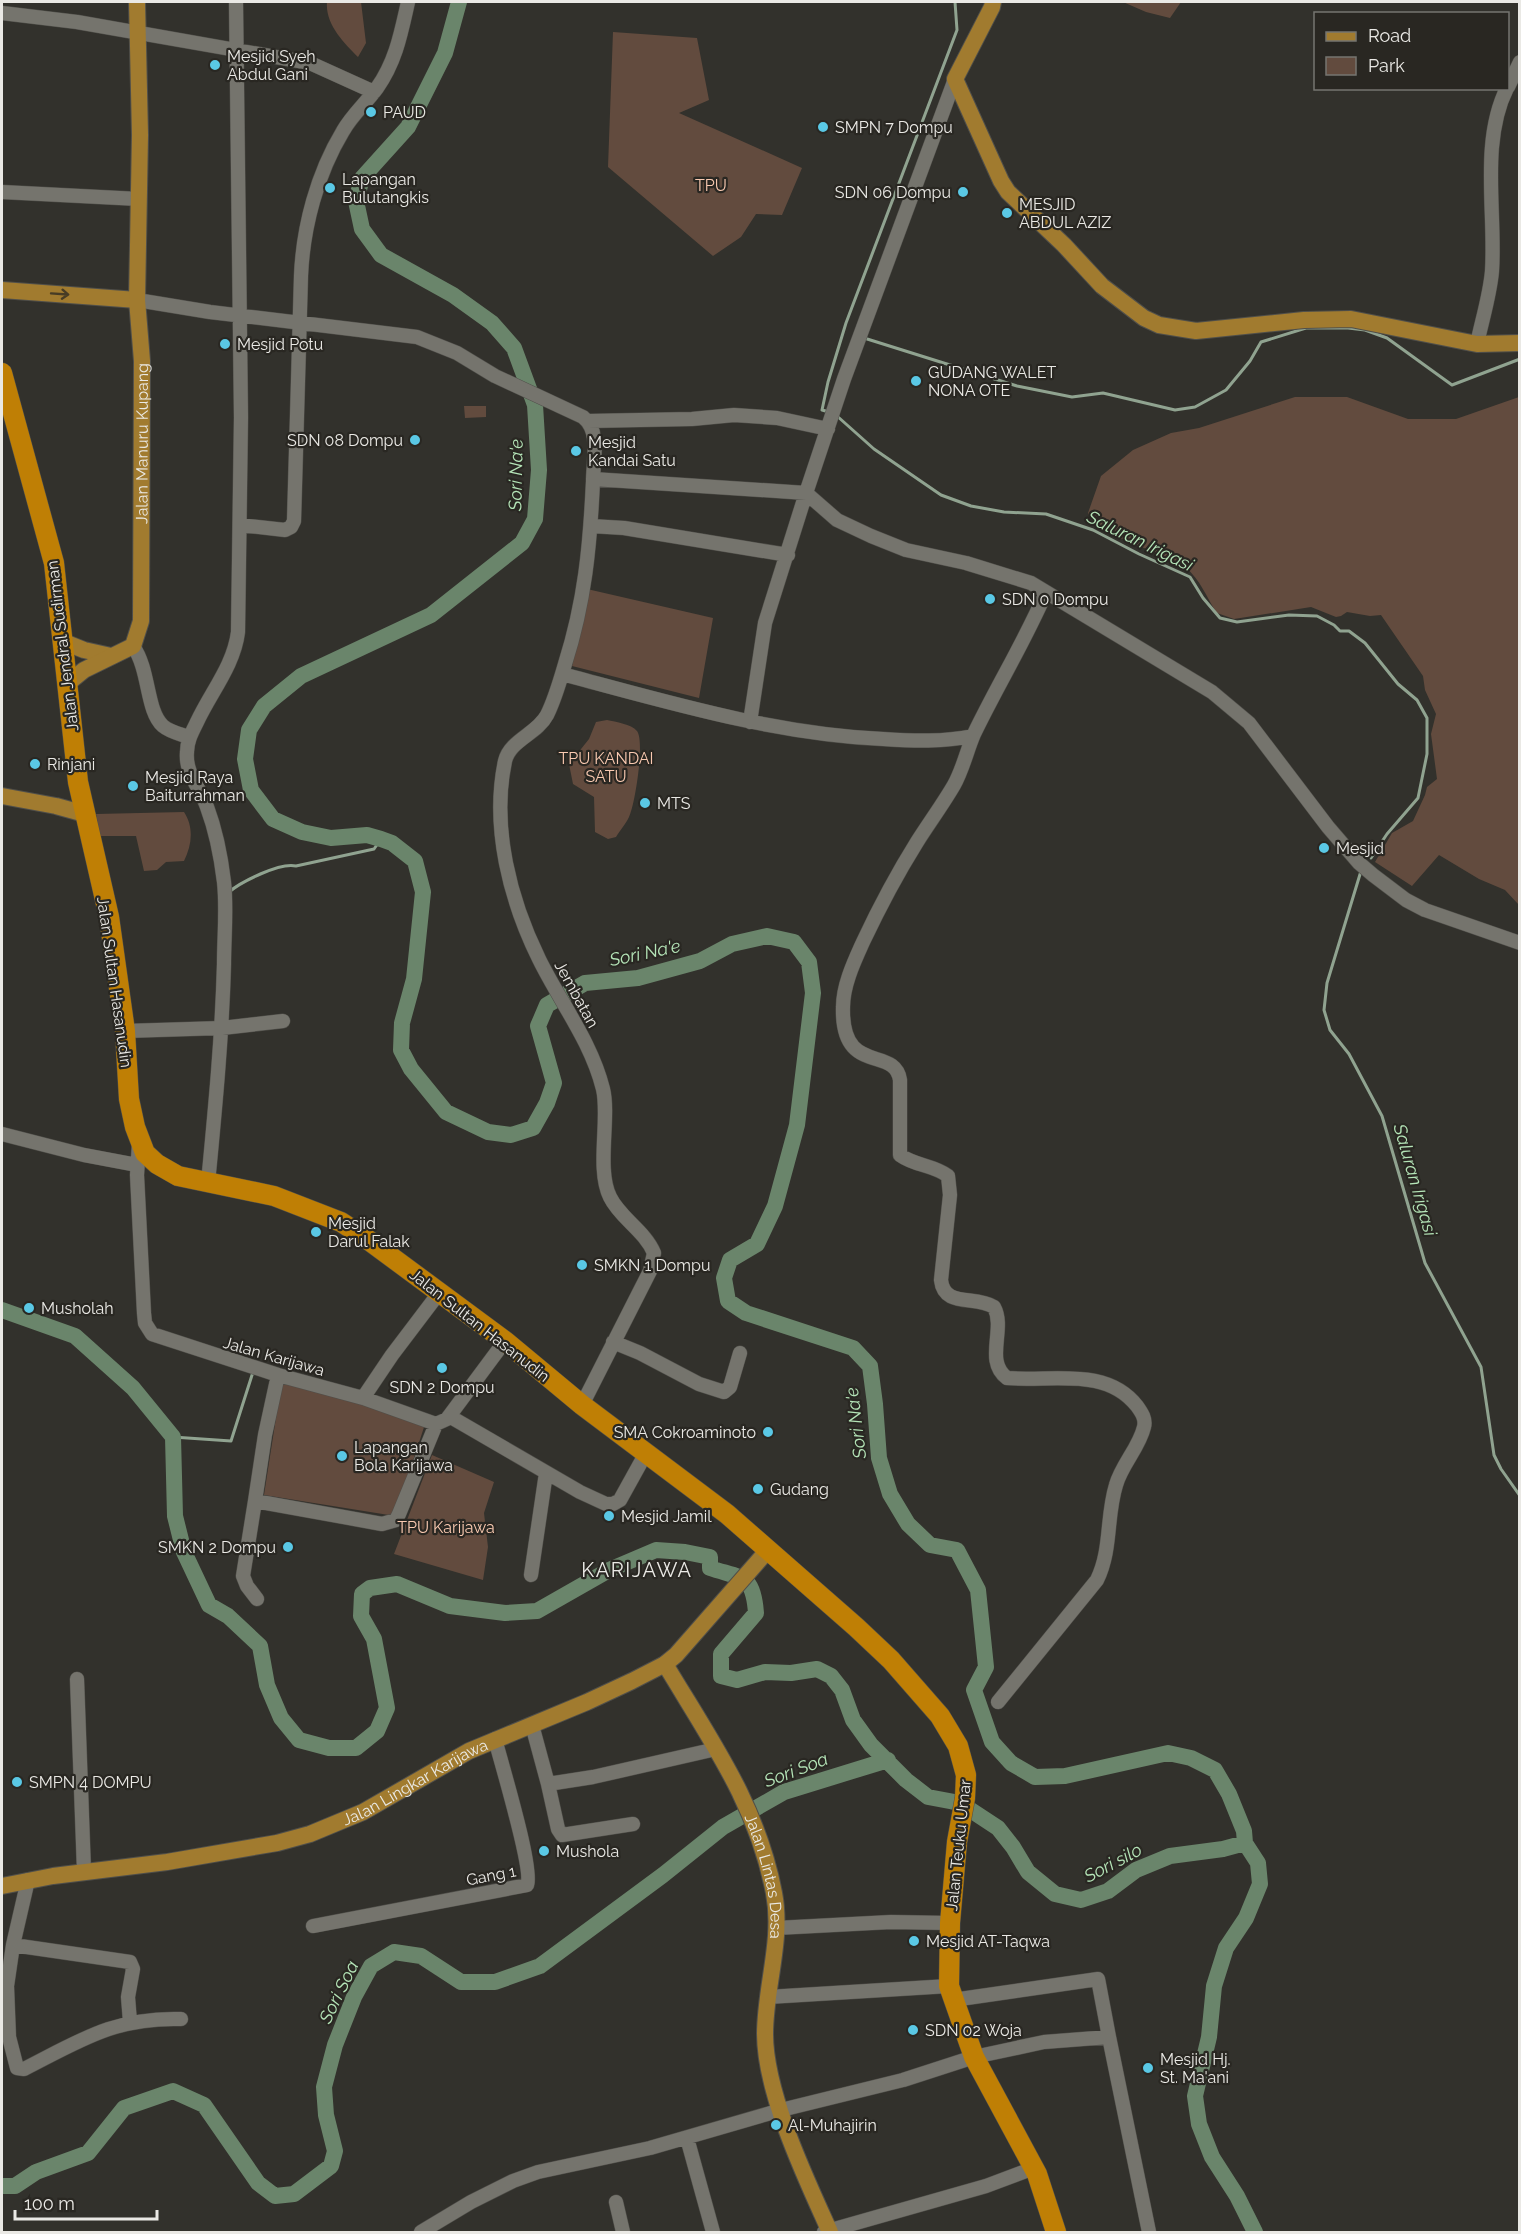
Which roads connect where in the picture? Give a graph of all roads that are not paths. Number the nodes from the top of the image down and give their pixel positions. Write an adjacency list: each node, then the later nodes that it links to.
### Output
1 (137, 2): 6 (main road, Jalan Manuru Kupang)
2 (236, 2): 7 (street)
3 (408, 2): 12 (street)
4 (992, 4): 9 (main road)
5 (2, 13): 6 (street)
6 (137, 34): 7 (street); 14 (main road, Jalan Manuru Kupang)
7 (236, 50): 12 (street); 17 (street)
8 (1520, 62): 10 (street)
9 (955, 80): 20 (main road); 23 (street)
10 (1509, 84)
11 (1506, 90): 20 (street)
12 (374, 92): 18 (street)
13 (2, 192): 14 (street)
14 (139, 199): 16 (main road, Jalan Manuru Kupang)
15 (2, 290): 16 (main road, one-way to 16)
16 (137, 300): 17 (street); 31 (main road, Jalan Manuru Kupang)
17 (240, 315): 18 (street); 26 (street)
18 (301, 322): 22 (street); 26 (street)
19 (1520, 343): 20 (main road)
20 (1477, 344)
21 (2, 373): 30 (highway, Jalan Jendral Sudirman)
22 (588, 421): 23 (street); 24 (street, Jembatan)
23 (828, 429): 25 (street)
24 (593, 479): 25 (street); 27 (street, Jembatan)
25 (807, 493): 28 (street); 29 (street)
26 (240, 525): 37 (street)
27 (591, 526): 28 (street); 33 (street, Jembatan)
28 (788, 555): 35 (street)
29 (1046, 592): 36 (street); 42 (street)
30 (64, 642): 32 (main road); 34 (highway, Jalan Jendral Sudirman)
31 (133, 646): 32 (main road); 37 (street)
32 (111, 656): 34 (main road)
33 (562, 674): 35 (street); 51 (street, Jembatan)
34 (68, 683): 38 (highway, Jalan Jendral Sudirman)
35 (750, 722): 36 (street)
36 (973, 736): 66 (street)
37 (189, 737): 44 (street)
38 (78, 782): 40 (main road); 41 (highway, Jalan Sultan Hasanudin)
39 (2, 796): 40 (main road)
40 (56, 806): 41 (main road)
41 (85, 814): 45 (highway, Jalan Sultan Hasanudin)
42 (1520, 943)
43 (283, 1021): 44 (street)
44 (222, 1028): 45 (street); 48 (street)
45 (125, 1031): 47 (highway, Jalan Sultan Hasanudin)
46 (2, 1134): 47 (street)
47 (144, 1168): 48 (highway, Jalan Sultan Hasanudin); 53 (street, Jalan Karijawa)
48 (208, 1183): 49 (highway, Jalan Sultan Hasanudin)
49 (439, 1293): 50 (highway, Jalan Sultan Hasanudin); 54 (street)
50 (505, 1341): 55 (highway, Jalan Sultan Hasanudin); 56 (street)
51 (613, 1342): 52 (street); 55 (street)
52 (740, 1353)
53 (278, 1375): 54 (street, Jalan Karijawa); 60 (street)
54 (363, 1398): 57 (street, Jalan Karijawa)
55 (582, 1405): 58 (highway, Jalan Sultan Hasanudin)
56 (449, 1416): 57 (street); 59 (street)
57 (436, 1424): 60 (street)
58 (646, 1453): 59 (street); 61 (highway, Jalan Sultan Hasanudin)
59 (546, 1473): 62 (street)
60 (255, 1501): 63 (street)
61 (768, 1550): 64 (main road, Jalan Lingkar Karijawa); 75 (highway, Jalan Teuku Umar)
62 (531, 1575)
63 (257, 1599)
64 (665, 1664): 67 (main road, Jalan Lingkar Karijawa); 69 (main road, Jalan Lintas Desa)
65 (77, 1679): 72 (street)
66 (998, 1702)
67 (532, 1725): 68 (main road, Jalan Lingkar Karijawa); 70 (street)
68 (495, 1739): 72 (main road, Jalan Lingkar Karijawa); 76 (street, Gang 1)
69 (716, 1749): 70 (street); 77 (main road, Jalan Lintas Desa)
70 (548, 1784): 71 (street)
71 (633, 1824)
72 (84, 1871): 73 (main road, Jalan Lingkar Karijawa)
73 (28, 1880): 74 (main road, Jalan Lingkar Karijawa); 78 (street)
74 (2, 1886)
75 (950, 1923): 77 (street); 79 (highway, Jalan Teuku Umar)
76 (313, 1926)
77 (776, 1928): 80 (main road, Jalan Lintas Desa)
78 (13, 1945): 81 (street); 83 (street)
79 (951, 1993): 80 (street); 84 (street); 85 (highway, Jalan Teuku Umar)
80 (768, 1997): 86 (main road, Jalan Lintas Desa)
81 (5, 2002): 83 (street)
82 (181, 2019): 83 (street)
83 (130, 2022)
84 (1109, 2037): 85 (street); 95 (street)
85 (974, 2057): 86 (street); 88 (highway, Jalan Teuku Umar)
86 (781, 2110): 87 (street); 93 (main road, Jalan Lintas Desa)
87 (687, 2138): 90 (street); 92 (street)
88 (1034, 2168): 93 (street); 94 (highway, Jalan Teuku Umar)
89 (616, 2202): 91 (street)
90 (421, 2232)
91 (623, 2232)
92 (713, 2232)
93 (828, 2232)
94 (1056, 2232)
95 (1149, 2232)

